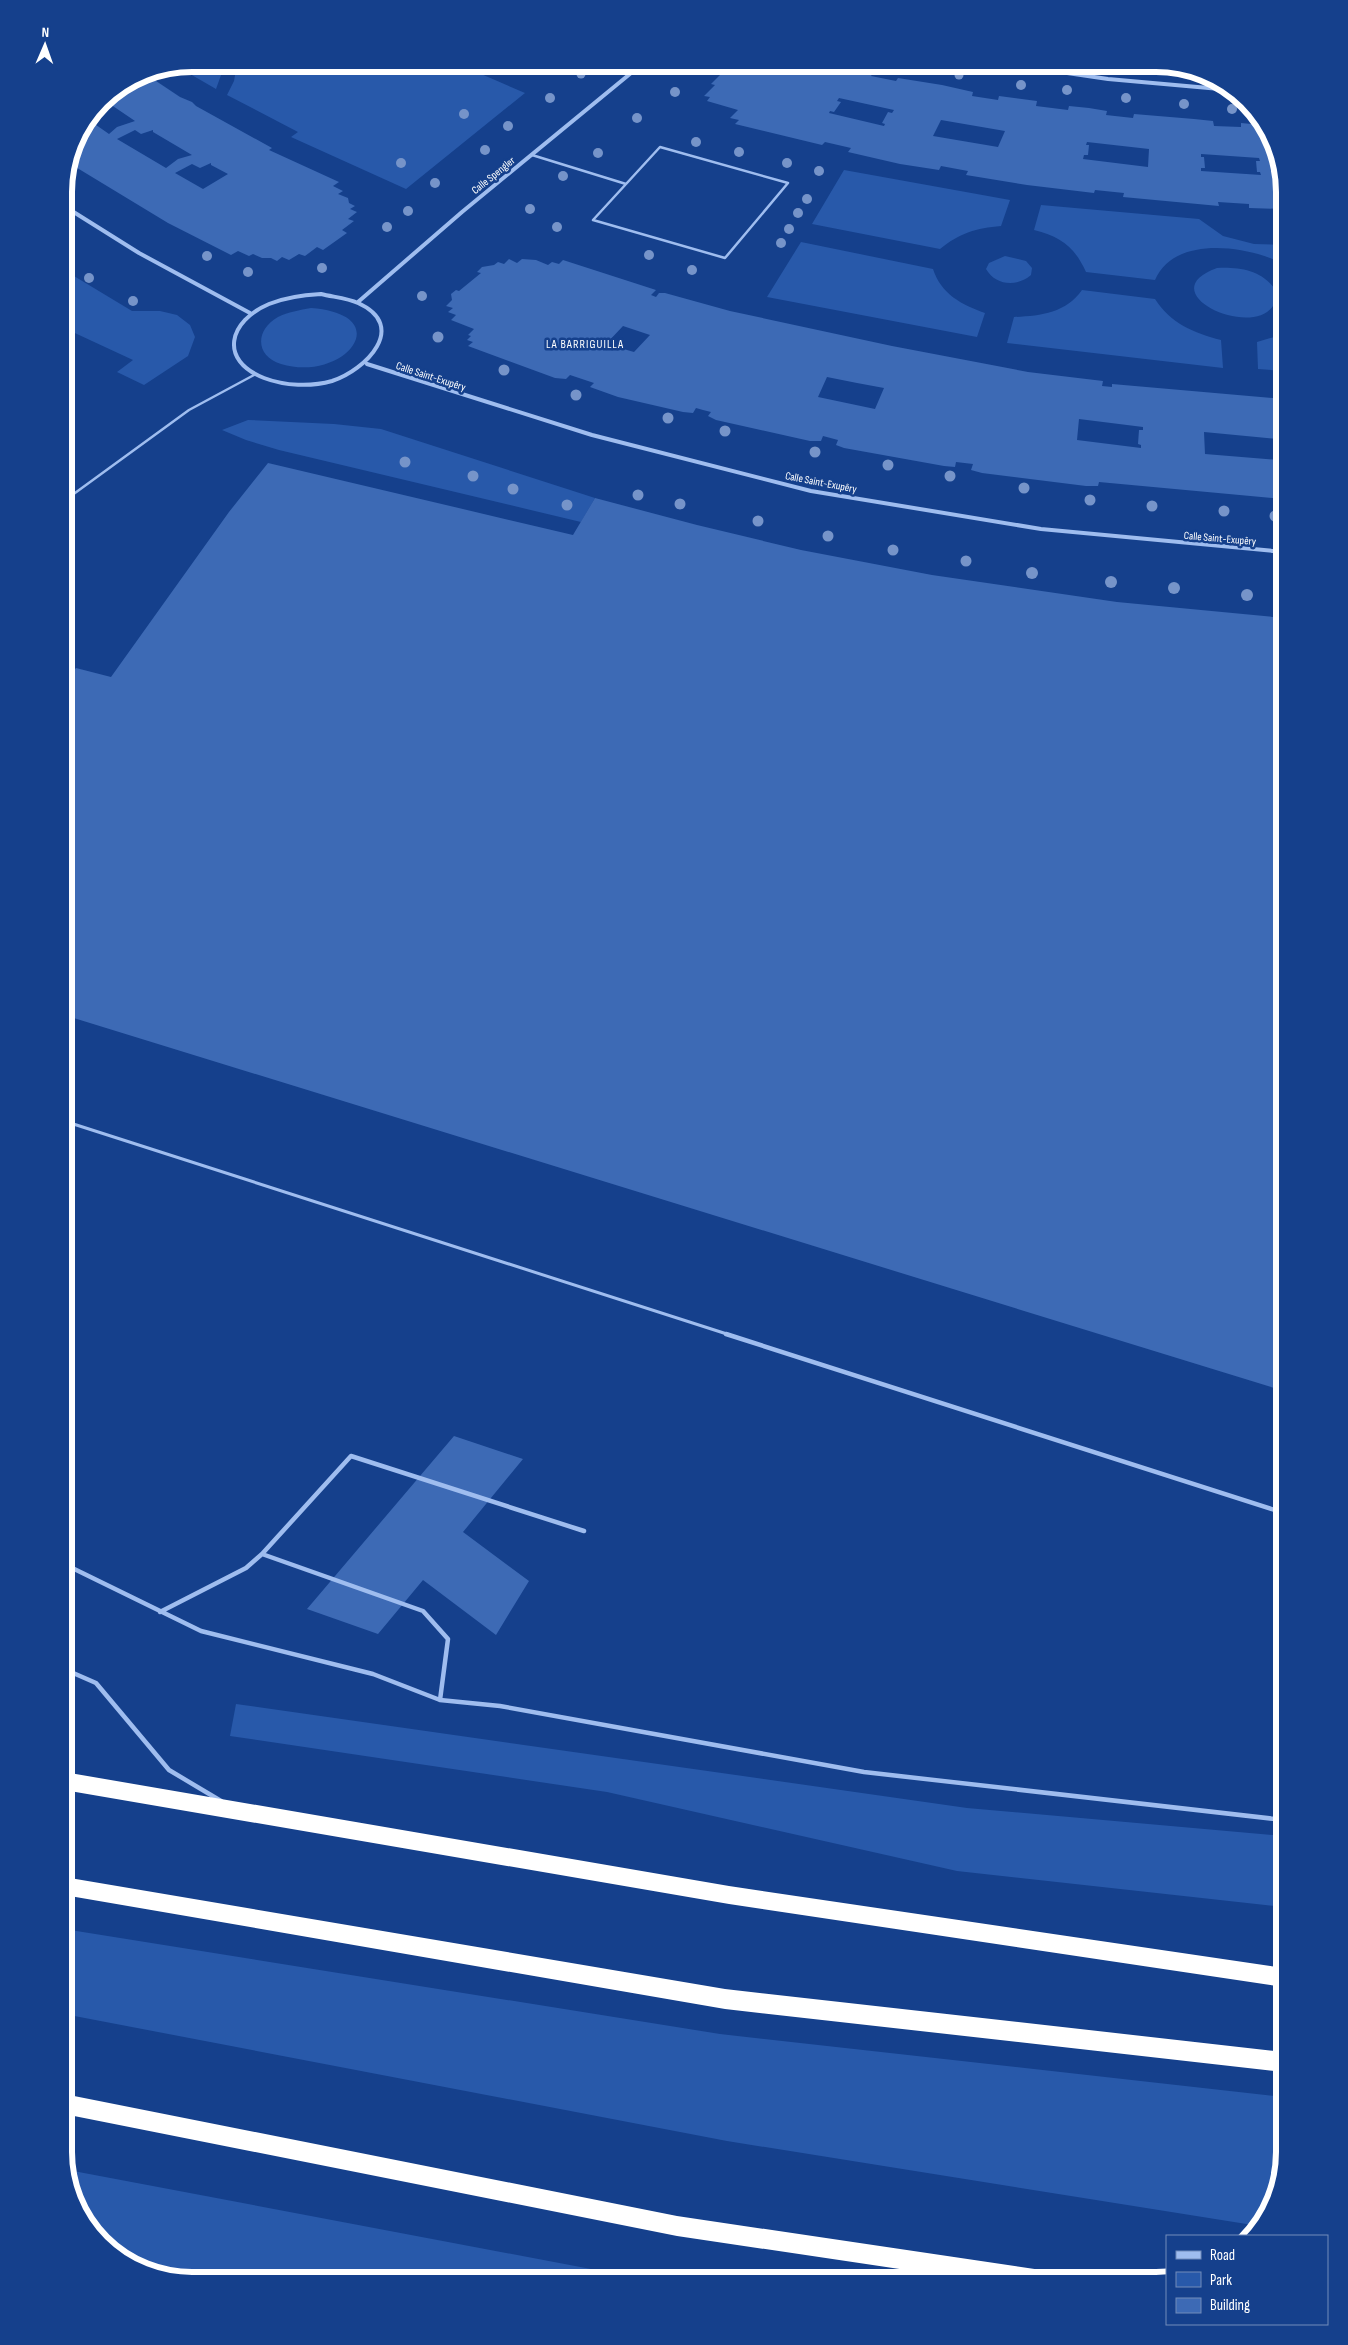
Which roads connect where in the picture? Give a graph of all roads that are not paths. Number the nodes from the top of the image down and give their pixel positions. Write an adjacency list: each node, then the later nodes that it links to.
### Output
1 (631, 73): 4 (street, Calle Spengler)
2 (1067, 73): 3 (street)
3 (1214, 88)
4 (532, 154): 5 (lane); 7 (street, Calle Spengler)
5 (626, 184): 5 (lane)
6 (73, 212): 8 (street)
7 (358, 302): 8 (street); 9 (street)
8 (250, 314): 10 (street)
9 (367, 364): 10 (street); 12 (street, Calle Saint-Exupêry)
10 (254, 375): 11 (lane)
11 (73, 495)
12 (1276, 552)
13 (73, 1124): 14 (lane)
14 (1276, 1510)
15 (584, 1531): 16 (lane)
16 (262, 1554): 18 (lane); 20 (lane)
17 (72, 1568): 18 (lane)
18 (160, 1612): 20 (lane)
19 (72, 1673): 22 (lane)
20 (440, 1700): 23 (lane)
21 (72, 1782): 22 (highway)
22 (238, 1811): 25 (highway)
23 (1276, 1819)
24 (72, 1887): 26 (highway)
25 (1276, 1977)
26 (1276, 2061)
27 (72, 2106): 28 (highway)
28 (987, 2272)

